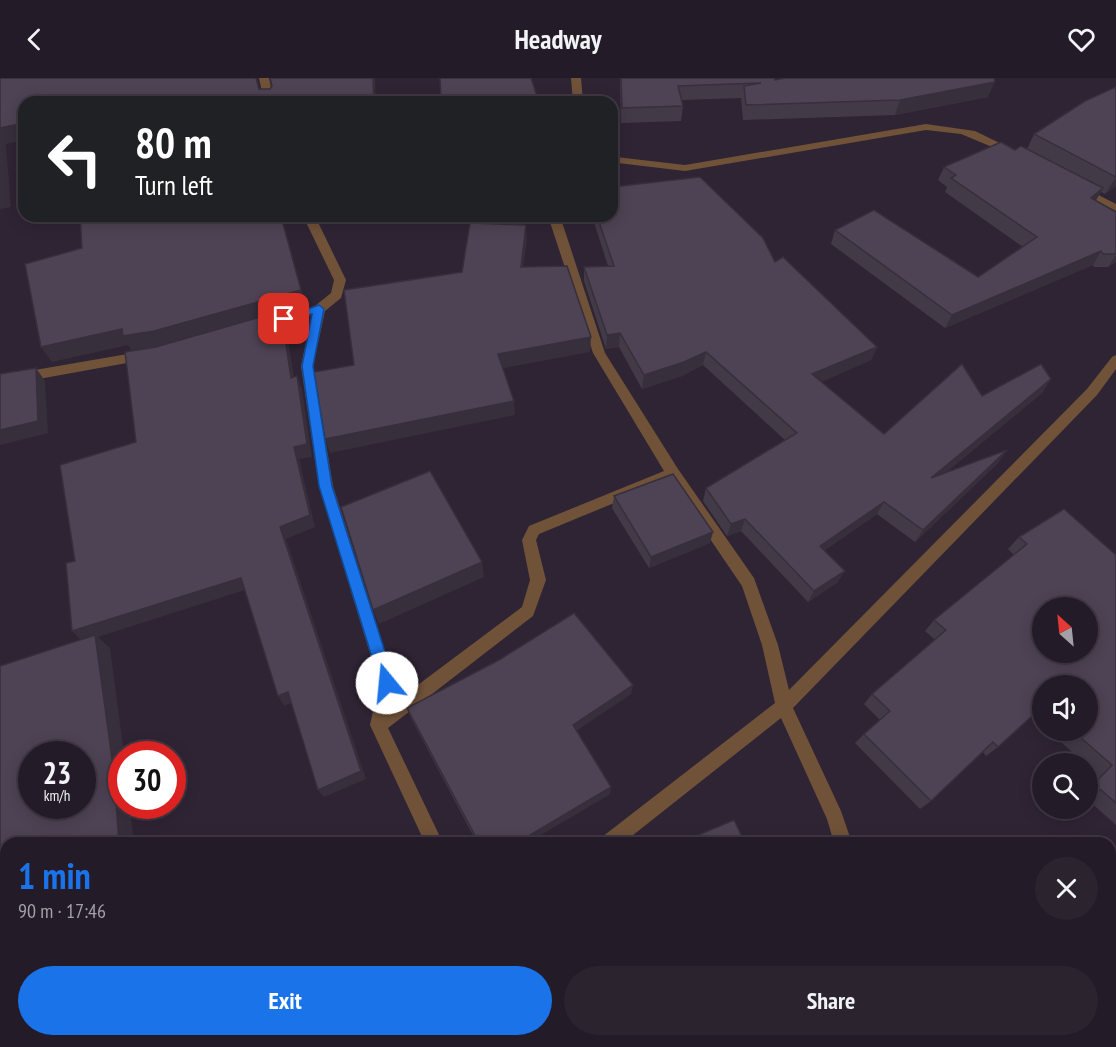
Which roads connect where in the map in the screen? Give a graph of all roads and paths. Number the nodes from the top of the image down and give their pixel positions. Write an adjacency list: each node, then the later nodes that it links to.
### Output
1 (264, 78): 3 (street)
2 (576, 78): 4 (street)
3 (268, 96)
4 (578, 96)
5 (1022, 157): 6 (street)
6 (618, 160)
7 (1064, 180): 8 (street)
8 (1116, 208)
9 (312, 222): 11 (street)
10 (556, 222): 16 (street)
11 (319, 309): 12 (street); 18 (street)
12 (250, 330)
13 (164, 352): 15 (street)
14 (1116, 360): 17 (street)
15 (0, 381)
16 (673, 473): 17 (street); 18 (street)
17 (784, 706): 20 (street); 21 (street)
18 (378, 725): 19 (street)
19 (431, 837)
20 (616, 837)
21 (841, 837)

